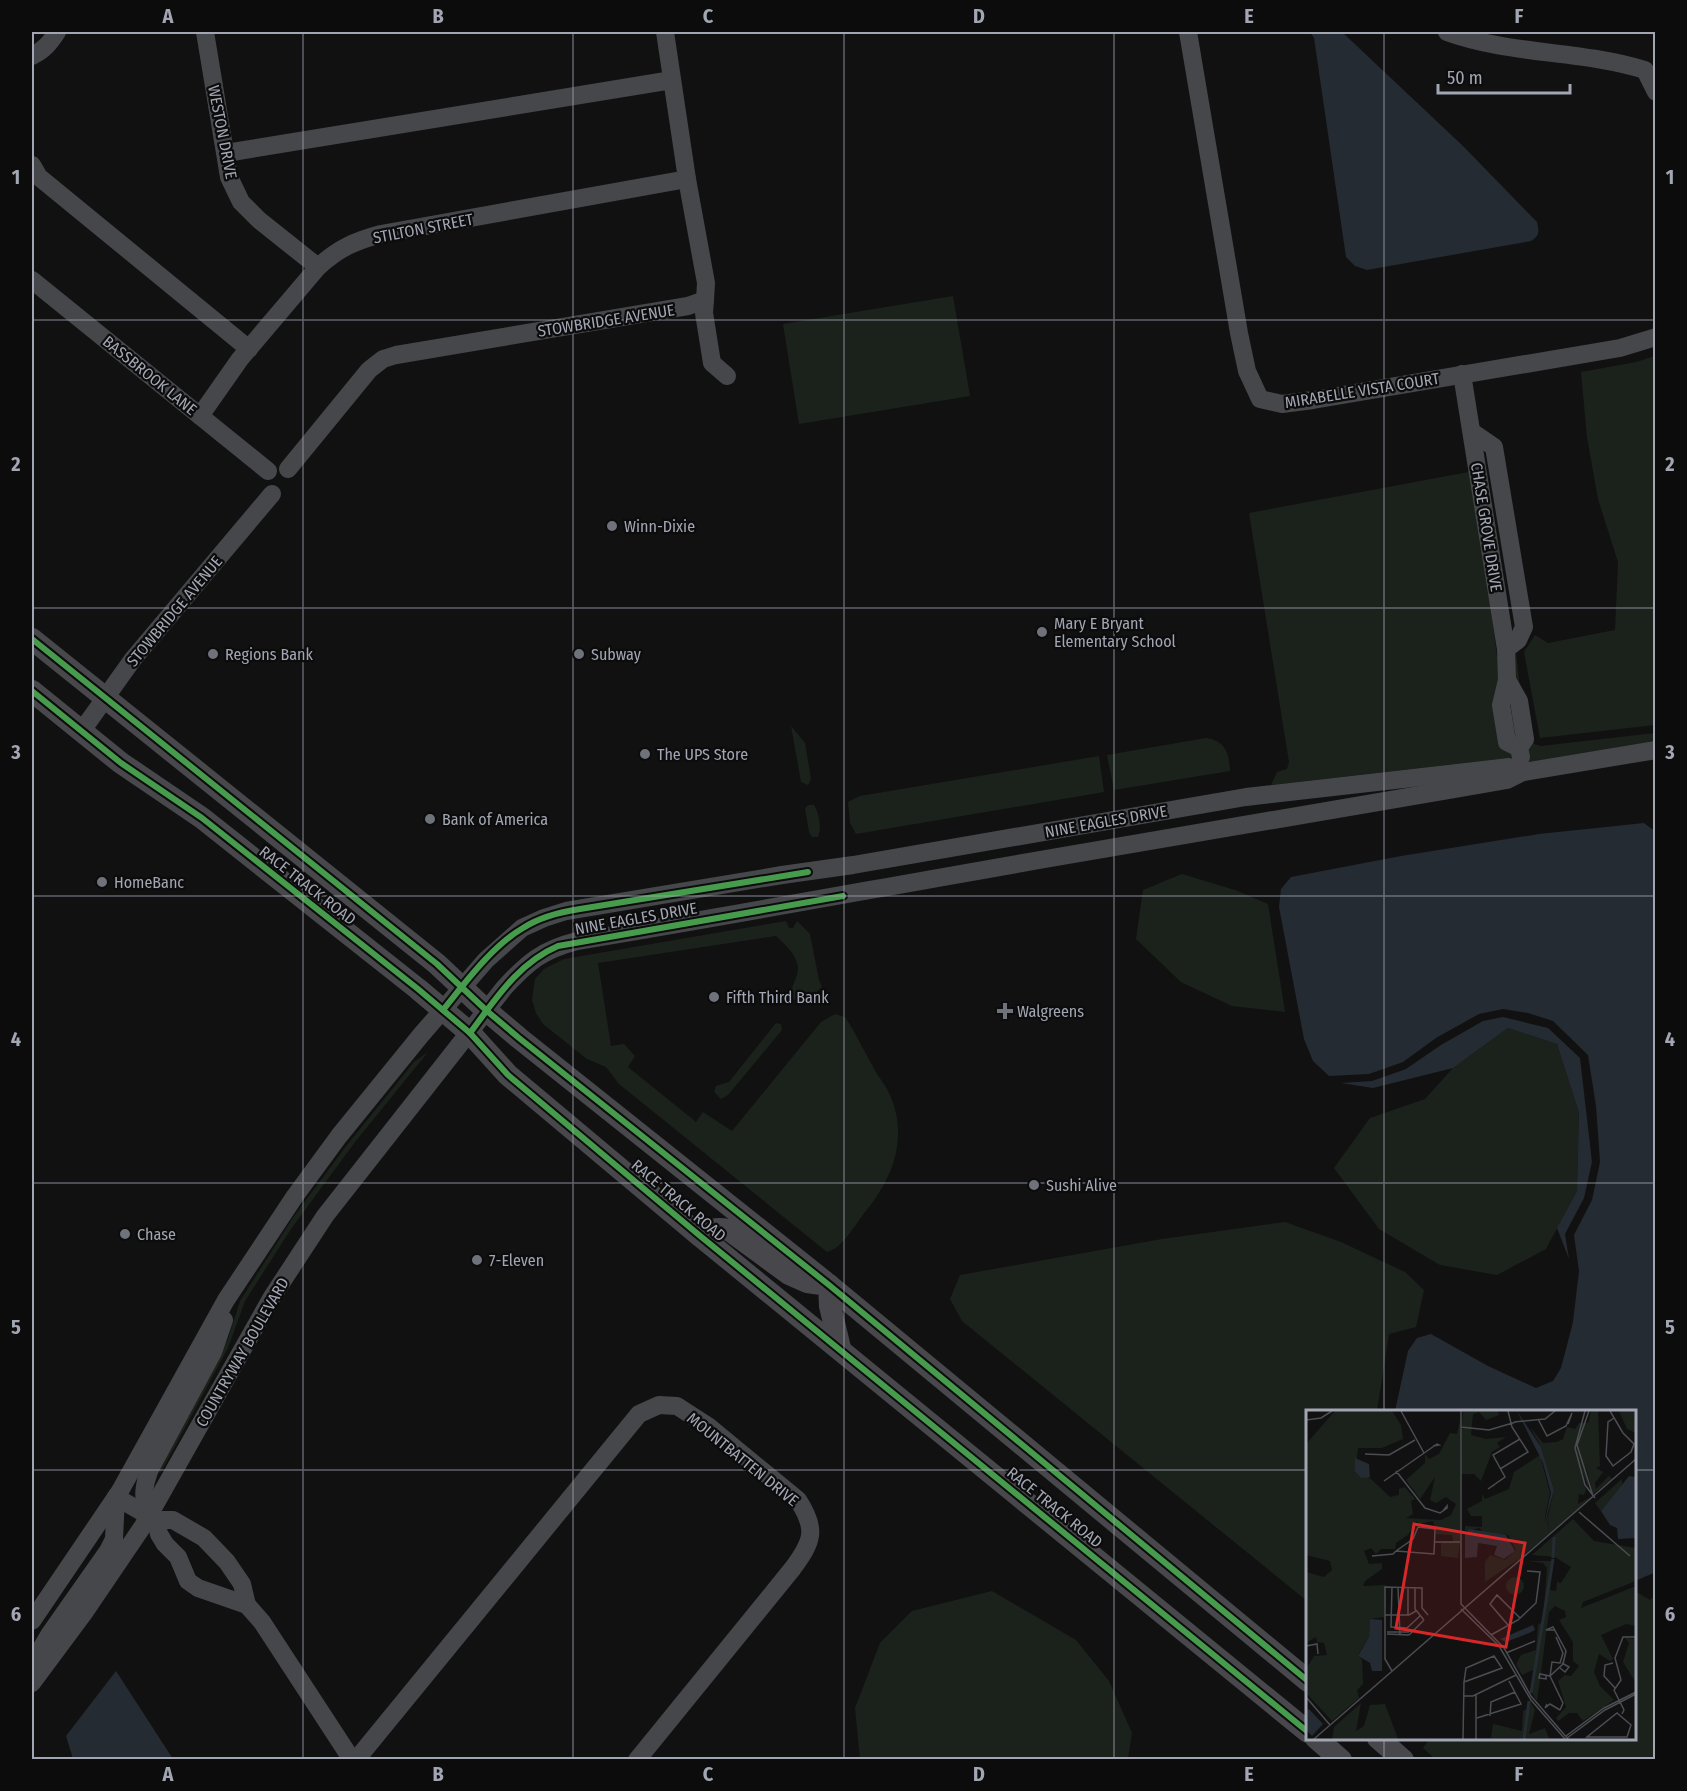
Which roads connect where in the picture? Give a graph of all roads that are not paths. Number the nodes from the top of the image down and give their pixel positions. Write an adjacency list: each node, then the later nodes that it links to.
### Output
1 (57, 32): 6 (street)
2 (206, 32): 9 (street, WESTON DRIVE)
3 (665, 32): 7 (street)
4 (1188, 32): 17 (street, MIRABELLE VISTA COURT)
5 (1447, 32): 8 (street)
6 (32, 56)
7 (672, 80): 9 (street); 11 (street)
8 (1656, 92)
9 (226, 153): 12 (street, WESTON DRIVE)
10 (32, 165): 16 (street)
11 (687, 179): 12 (street, STILTON STREET); 14 (street)
12 (318, 267): 16 (street, STILTON STREET)
13 (32, 280): 19 (street, BASSBROOK LANE)
14 (705, 300): 18 (street); 20 (street, STOWBRIDGE AVENUE)
15 (1656, 337): 17 (street, MIRABELLE VISTA COURT)
16 (249, 349): 19 (street, STILTON STREET)
17 (1462, 374): 28 (street)
18 (727, 376)
19 (200, 416): 21 (street, BASSBROOK LANE)
20 (288, 469)
21 (268, 471)
22 (272, 494): 25 (street, STOWBRIDGE AVENUE)
23 (32, 639): 25 (main road, RACE TRACK ROAD)
24 (32, 691): 26 (main road, RACE TRACK ROAD)
25 (106, 698): 26 (street, STOWBRIDGE AVENUE); 31 (main road, RACE TRACK ROAD)
26 (81, 732): 32 (main road, RACE TRACK ROAD)
27 (1656, 750): 28 (street, NINE EAGLES DRIVE)
28 (1523, 772): 29 (street, NINE EAGLES DRIVE); 30 (street, NINE EAGLES DRIVE)
29 (1246, 797): 30 (street); 31 (street, NINE EAGLES DRIVE)
30 (1251, 823): 33 (street, NINE EAGLES DRIVE)
31 (462, 987): 32 (street, NINE EAGLES DRIVE); 33 (main road, RACE TRACK ROAD)
32 (443, 1010): 34 (main road, RACE TRACK ROAD); 37 (street)
33 (487, 1011): 34 (street, NINE EAGLES DRIVE); 36 (main road, RACE TRACK ROAD)
34 (470, 1033): 35 (main road, RACE TRACK ROAD); 40 (street, COUNTRYWAY BOULEVARD)
35 (699, 1235): 36 (main road); 38 (main road, RACE TRACK ROAD)
36 (829, 1285): 38 (main road); 44 (main road, RACE TRACK ROAD)
37 (232, 1292): 39 (street); 40 (street)
38 (840, 1348): 46 (main road, RACE TRACK ROAD)
39 (117, 1497): 40 (street); 42 (street); 43 (street)
40 (153, 1518): 41 (street); 41 (street); 45 (street, COUNTRYWAY BOULEVARD)
41 (247, 1605): 49 (street)
42 (32, 1621)
43 (32, 1664)
44 (1306, 1679)
45 (32, 1683)
46 (1306, 1730)
47 (1318, 1740): 51 (main road)
48 (1379, 1740): 52 (main road)
49 (354, 1760): 50 (street, MOUNTBATTEN DRIVE)
50 (637, 1760)
51 (1341, 1760)
52 (1403, 1760)

